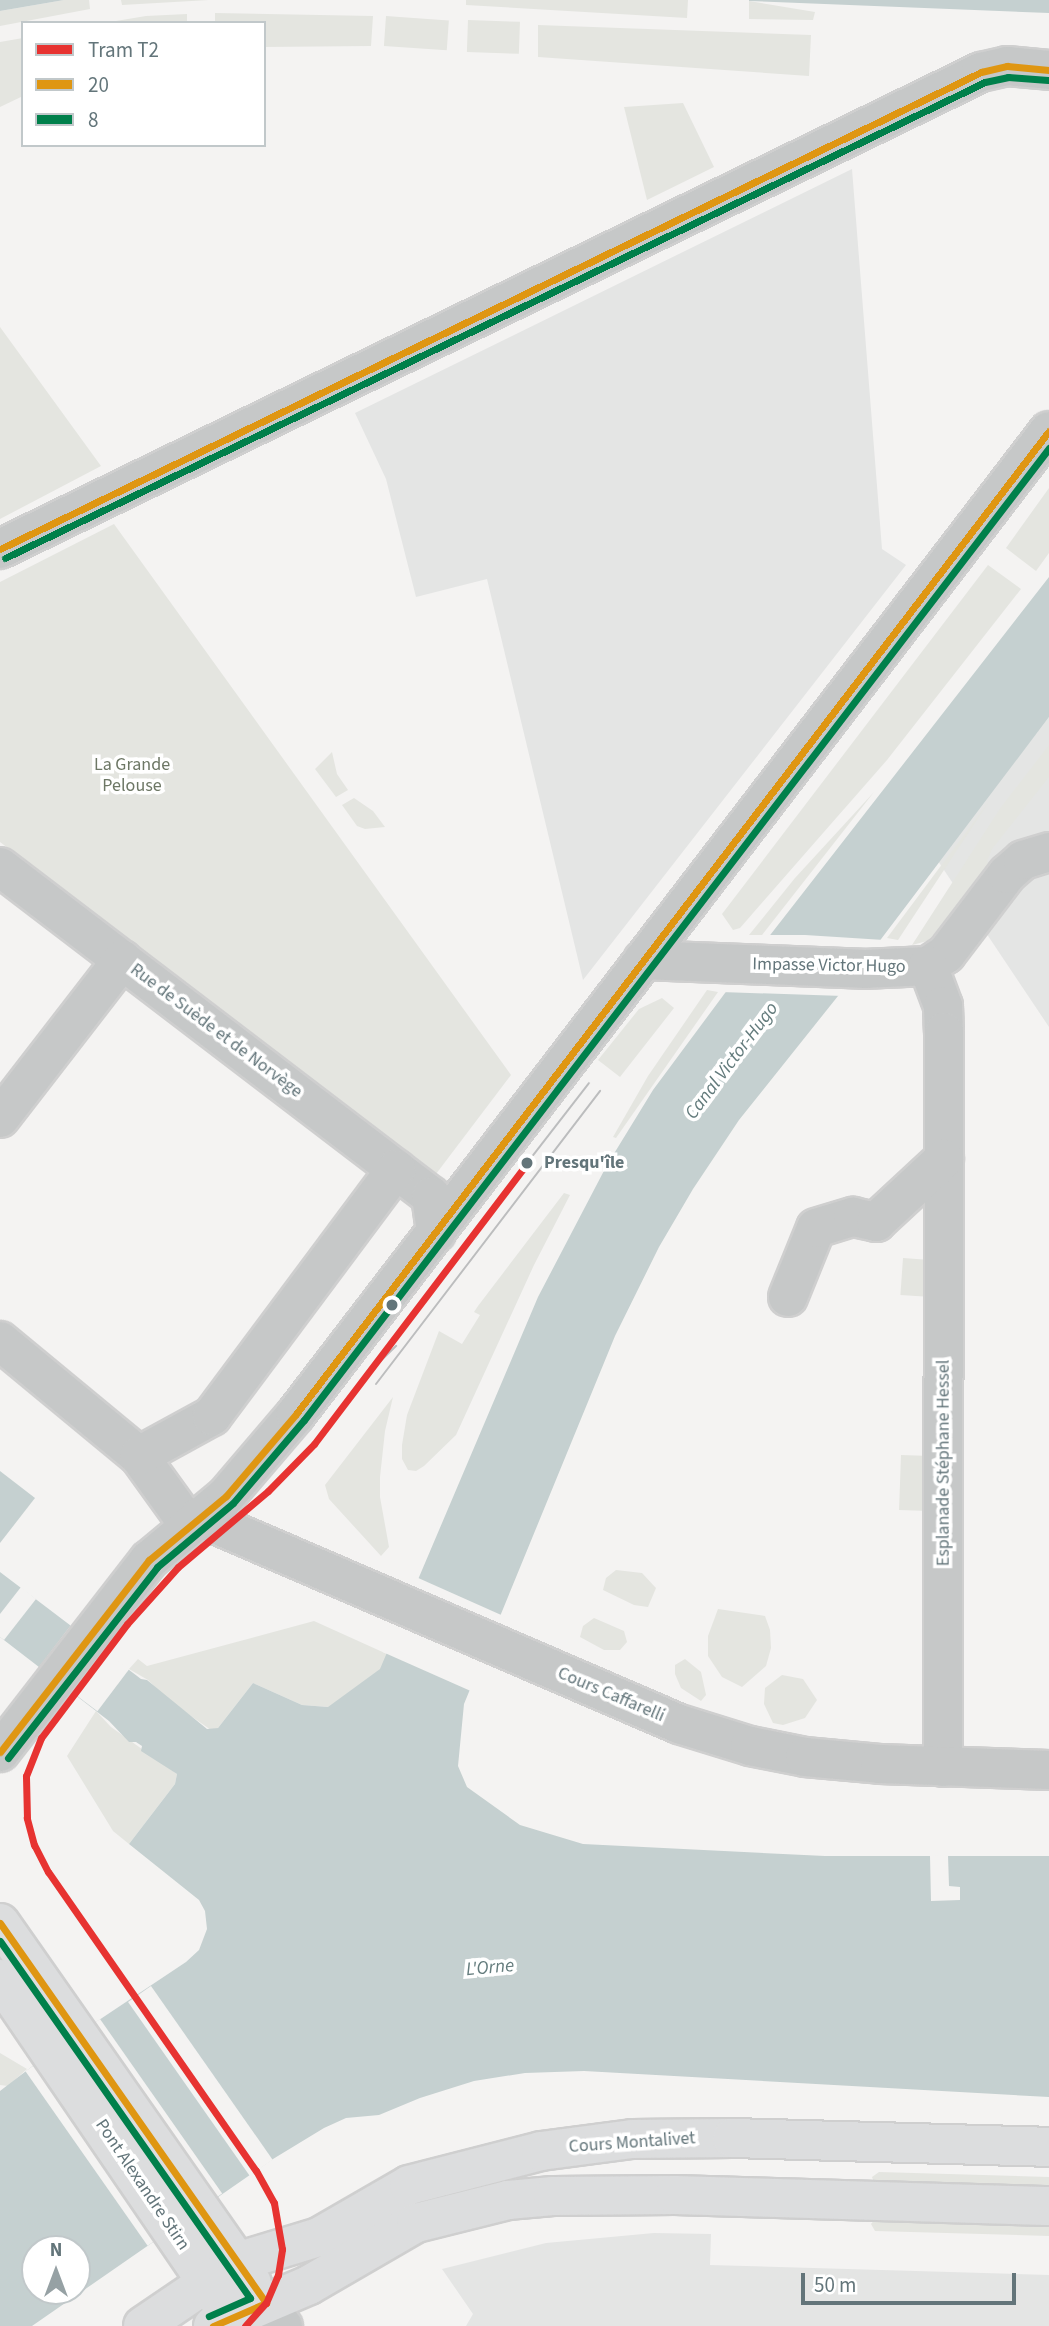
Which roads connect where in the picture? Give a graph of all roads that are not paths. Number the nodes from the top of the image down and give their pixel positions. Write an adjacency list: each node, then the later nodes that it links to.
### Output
1 (1049, 70): 3 (street)
2 (1049, 431): 7 (street)
3 (0, 549)
4 (1049, 852): 8 (street, Impasse Victor Hugo)
5 (0, 867): 6 (street, Rue de Suède et de Norvège)
6 (122, 960): 9 (street); 11 (street, Rue de Suède et de Norvège)
7 (643, 960): 8 (street, Impasse Victor Hugo); 12 (street)
8 (928, 966): 10 (street, Esplanade Stéphane Hessel)
9 (0, 1118)
10 (944, 1159): 13 (street); 18 (street, Esplanade Stéphane Hessel)
11 (396, 1169): 12 (street, Rue de Suède et de Norvège); 15 (street)
12 (433, 1214): 16 (street)
13 (788, 1297)
14 (0, 1341): 15 (street)
15 (139, 1456): 16 (street)
16 (194, 1521): 17 (street); 18 (street, Cours Caffarelli)
17 (0, 1752)
18 (943, 1767): 19 (street, Cours Caffarelli)
19 (1049, 1770)
20 (0, 1923): 22 (main road)
21 (0, 1979): 22 (main road)
22 (64, 2043): 25 (main road, Pont Alexandre Stirn)
23 (1049, 2147): 25 (main road, Cours Montalivet)
24 (1049, 2206): 26 (main road)
25 (222, 2272): 26 (main road, Pont Alexandre Stirn); 27 (main road, Pont Alexandre Stirn); 28 (main road, Cours Montalivet)
26 (275, 2314): 27 (main road)
27 (228, 2323)
28 (143, 2326)

